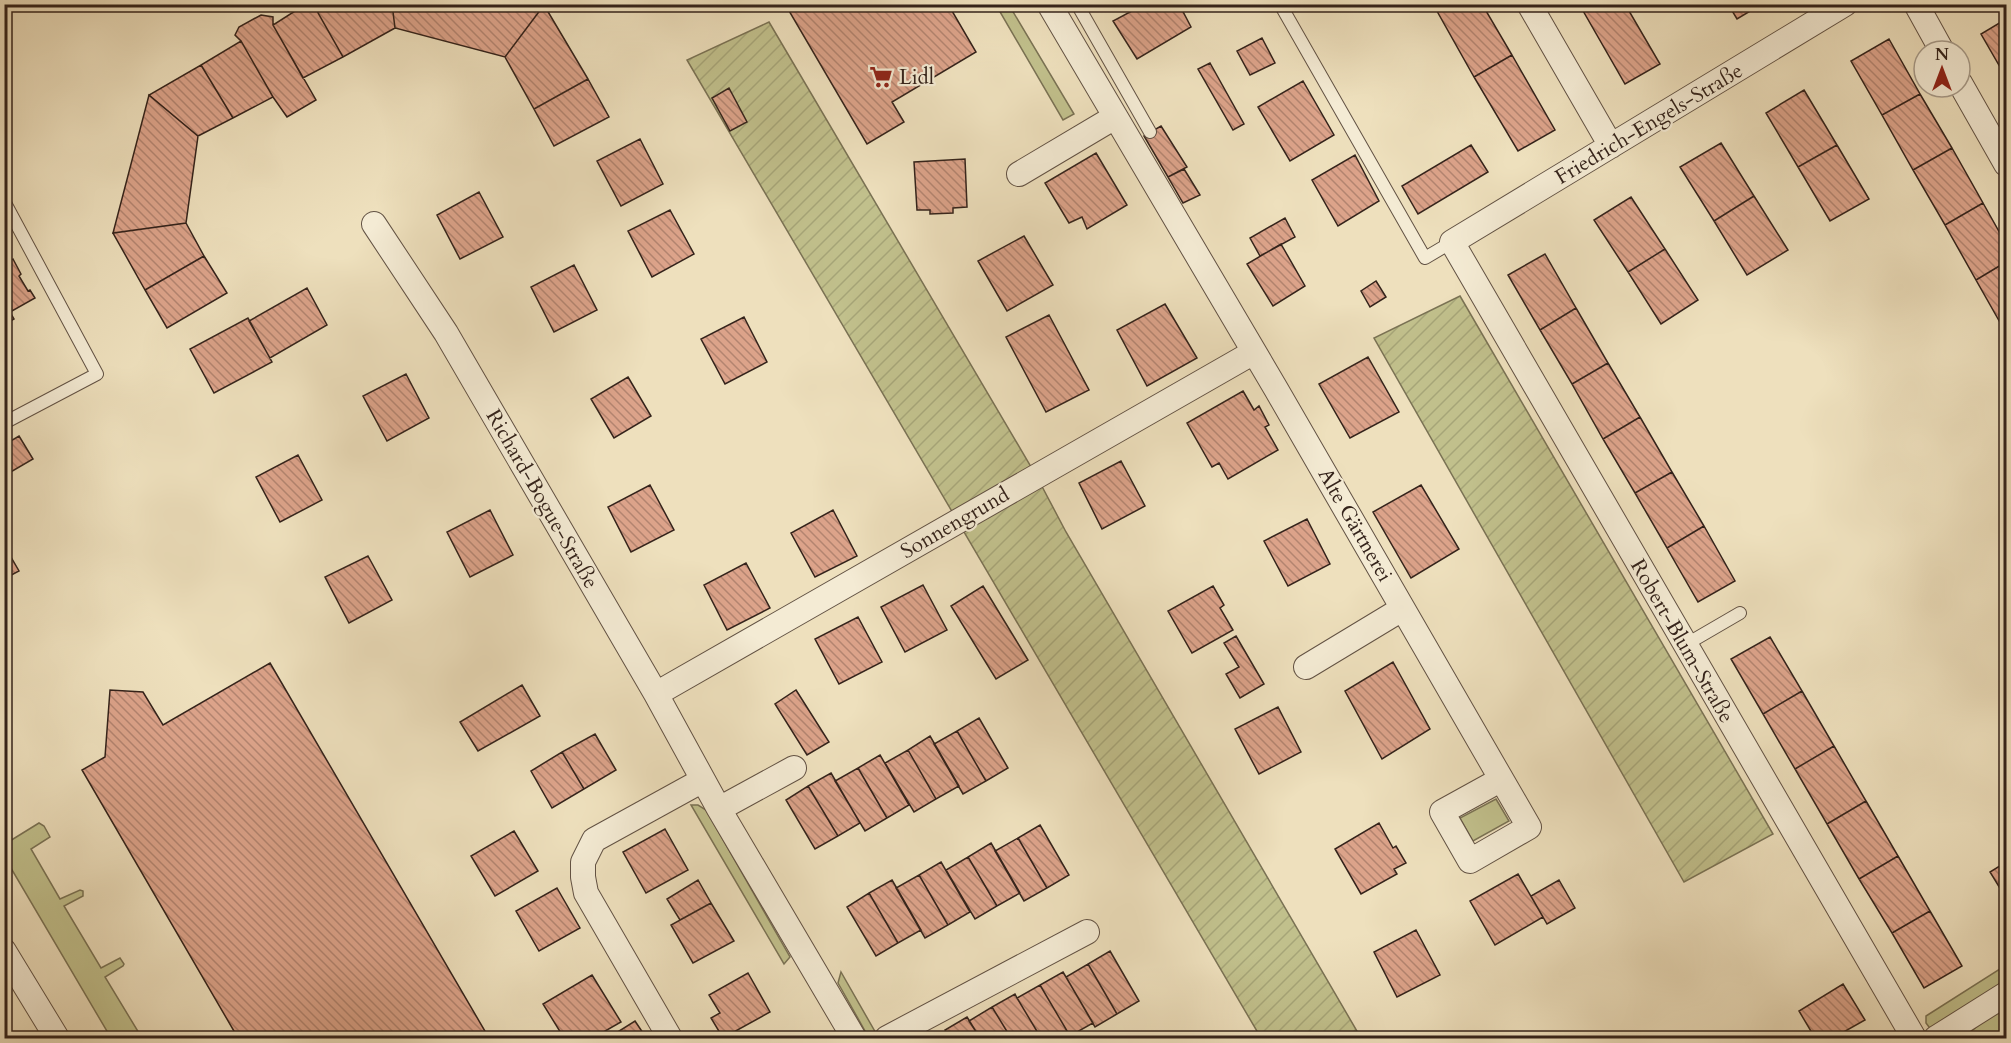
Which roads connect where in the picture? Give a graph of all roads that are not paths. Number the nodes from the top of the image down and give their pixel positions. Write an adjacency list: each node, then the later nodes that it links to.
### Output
1 (1049, 4): 9 (street, Alte Gärtnerei)
2 (1077, 4): 10 (lane)
3 (1280, 4): 16 (lane)
4 (1529, 4): 11 (street)
5 (1845, 4): 11 (street, Friedrich-Engels-Straße)
6 (1916, 4): 7 (street)
7 (1935, 39)
8 (1970, 99): 12 (street)
9 (1115, 117): 13 (street); 17 (street, Alte Gärtnerei)
10 (1150, 132)
11 (1611, 146): 16 (street, Friedrich-Engels-Straße)
12 (2007, 164)
13 (1019, 174)
14 (4, 201): 18 (lane)
15 (374, 224): 23 (street, Richard-Bogue-Straße)
16 (1452, 242): 21 (street, Robert-Blum-Straße)
17 (1254, 352): 19 (street, Alte Gärtnerei); 23 (street, Sonnengrund)
18 (4, 423)
19 (1402, 609): 22 (street); 26 (street, Alte Gärtnerei)
20 (1740, 613): 21 (lane)
21 (1685, 645): 35 (street, Robert-Blum-Straße)
22 (1306, 667)
23 (656, 694): 25 (street, Richard-Bogue-Straße)
24 (794, 768): 27 (street)
25 (703, 780): 27 (street, Richard-Bogue-Straße); 32 (street)
26 (1500, 780)
27 (719, 809): 33 (street, Richard-Bogue-Straße)
28 (1087, 932): 34 (street)
29 (4, 951): 31 (street)
30 (2007, 994): 36 (street)
31 (57, 1038)
32 (670, 1038)
33 (854, 1038)
34 (887, 1038)
35 (1914, 1038)
36 (1936, 1038)

